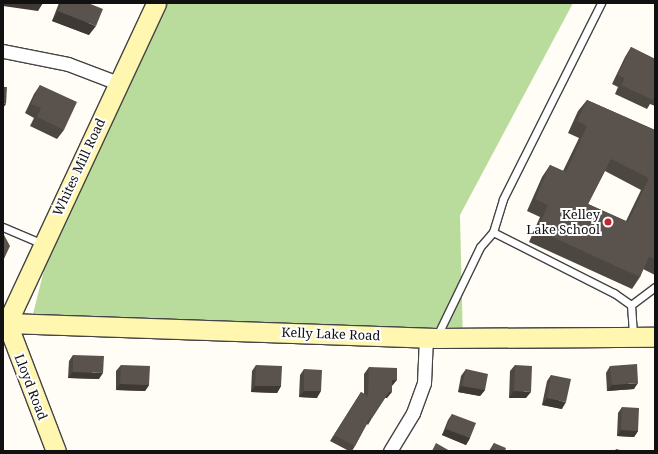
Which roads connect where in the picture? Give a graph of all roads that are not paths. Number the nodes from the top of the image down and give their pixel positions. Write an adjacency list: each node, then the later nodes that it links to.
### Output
1 (156, 3): 4 (street, Whites Mill Road)
2 (601, 3): 6 (lane)
3 (3, 51): 4 (street)
4 (118, 83): 7 (street, Whites Mill Road)
5 (3, 227): 7 (lane)
6 (493, 232): 9 (lane); 13 (lane)
7 (43, 244): 10 (street, Whites Mill Road)
8 (655, 287): 9 (lane)
9 (631, 305): 11 (lane)
10 (5, 327): 13 (street, Kelly Lake Road); 14 (street, Lloyd Road)
11 (633, 337): 12 (street, Kelly Lake Road); 13 (street, Kelly Lake Road)
12 (655, 337)
13 (431, 338): 15 (street)
14 (56, 451)
15 (390, 451)

